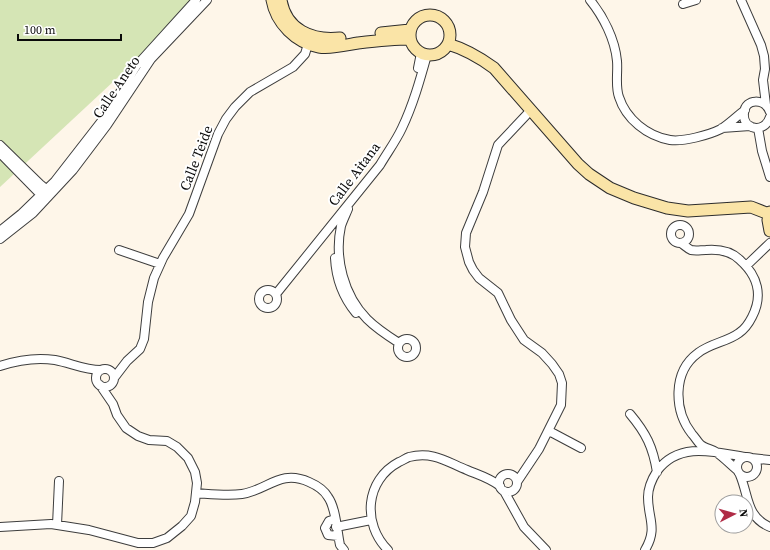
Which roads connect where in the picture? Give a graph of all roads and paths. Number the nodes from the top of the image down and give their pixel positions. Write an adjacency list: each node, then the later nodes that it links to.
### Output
1 (196, 0): 24 (street, Calle Aneto)
2 (207, 0): 24 (street, Calle Aneto)
3 (272, 0): 11 (street)
4 (281, 0): 9 (street)
5 (590, 0): 19 (street)
6 (696, 0): 8 (street)
7 (741, 0): 13 (street)
8 (683, 4)
9 (410, 34): 10 (street); 11 (street); 12 (street)
10 (448, 40): 12 (street); 16 (street); 26 (street)
11 (308, 44): 35 (street, Calle Teide)
12 (424, 54): 25 (street, Calle Aitana); 27 (street, Calle Aitana)
13 (763, 80): 14 (street); 15 (street)
14 (752, 102): 15 (street); 17 (street)
15 (768, 108)
16 (531, 110): 26 (street); 47 (street)
17 (745, 110): 19 (street); 20 (street)
18 (770, 117): 20 (street)
19 (721, 128): 20 (street)
20 (760, 128): 23 (street)
21 (0, 145): 24 (street)
22 (0, 153): 24 (street)
23 (770, 177)
24 (46, 194): 28 (street, Calle Aneto); 31 (street, Calle Aneto)
25 (351, 200): 27 (street, Calle Aitana); 29 (street)
26 (770, 211): 30 (street)
27 (336, 216): 29 (street, Calle Aitana)
28 (0, 231)
29 (332, 231): 37 (street, Calle Aitana); 38 (street)
30 (770, 231)
31 (0, 240)
32 (681, 243): 36 (street)
33 (770, 243): 36 (street)
34 (118, 250): 35 (street)
35 (160, 264): 39 (street, Calle Teide)
36 (746, 266): 49 (street)
37 (274, 293)
38 (399, 344)
39 (127, 361): 42 (street, Calle Teide); 43 (street, Calle Teide)
40 (0, 366): 41 (street, Calle Teide)
41 (75, 367): 42 (street, Calle Teide); 44 (street, Calle Teide)
42 (104, 370): 43 (street); 44 (street)
43 (114, 379): 44 (street); 45 (street)
44 (99, 383): 45 (street)
45 (113, 404): 63 (street)
46 (630, 414): 54 (street)
47 (549, 431): 48 (street); 52 (street)
48 (581, 448)
49 (715, 451): 50 (street); 54 (street); 55 (street)
50 (748, 458): 51 (street); 53 (street); 55 (street)
51 (770, 460): 53 (street)
52 (527, 466): 56 (street); 60 (street)
53 (757, 469): 58 (street)
54 (657, 472): 74 (street)
55 (739, 473): 58 (street); 62 (street)
56 (507, 475): 57 (street); 60 (street); 61 (street)
57 (485, 476): 61 (street); 65 (street)
58 (751, 476): 62 (street)
59 (59, 481): 67 (street)
60 (516, 485): 61 (street); 64 (street)
61 (502, 489): 64 (street)
62 (746, 492): 69 (street)
63 (196, 493): 66 (street); 67 (street)
64 (516, 514): 73 (street)
65 (372, 520): 66 (street); 72 (street)
66 (336, 523): 70 (street); 70 (street)
67 (57, 525): 68 (street)
68 (0, 527)
69 (770, 527)
70 (338, 536): 71 (street)
71 (344, 550)
72 (388, 550)
73 (546, 550)
74 (645, 550)

